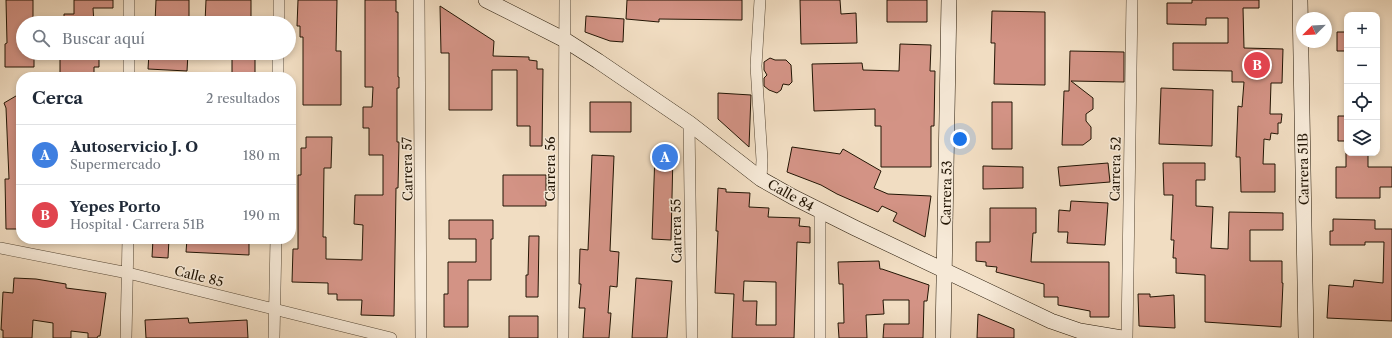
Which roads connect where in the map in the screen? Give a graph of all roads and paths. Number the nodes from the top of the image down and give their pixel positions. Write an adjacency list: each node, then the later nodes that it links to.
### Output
1 (129, 0): 10 (street)
2 (279, 0): 11 (street)
3 (419, 0): 29 (street, Carrera 57)
4 (486, 0): 12 (street, Calle 84)
5 (565, 0): 12 (street, Carrera 56)
6 (760, 0): 18 (street)
7 (949, 0): 23 (street, Carrera 53)
8 (1132, 0): 35 (street, Carrera 52)
9 (1300, 0): 36 (street, Carrera 51B)
10 (129, 16)
11 (279, 16)
12 (565, 40): 17 (street, Calle 84); 30 (street, Carrera 56)
13 (129, 60): 15 (street)
14 (278, 60): 16 (street)
15 (129, 72)
16 (278, 72)
17 (689, 123): 18 (street, Calle 84); 31 (street, Carrera 55)
18 (761, 179): 19 (street, Calle 84)
19 (820, 211): 23 (street, Calle 84); 32 (street)
20 (128, 244): 24 (street)
21 (276, 244): 25 (street)
22 (0, 248): 24 (street, Calle 85)
23 (944, 270): 33 (street, Carrera 53); 34 (street, Calle 84)
24 (128, 273): 25 (street, Calle 85); 26 (street)
25 (275, 309): 27 (street); 28 (street, Calle 85)
26 (126, 338)
27 (274, 338)
28 (390, 338)
29 (422, 338)
30 (563, 338)
31 (692, 338)
32 (820, 338)
33 (943, 338)
34 (1122, 338)
35 (1127, 338)
36 (1306, 338)

